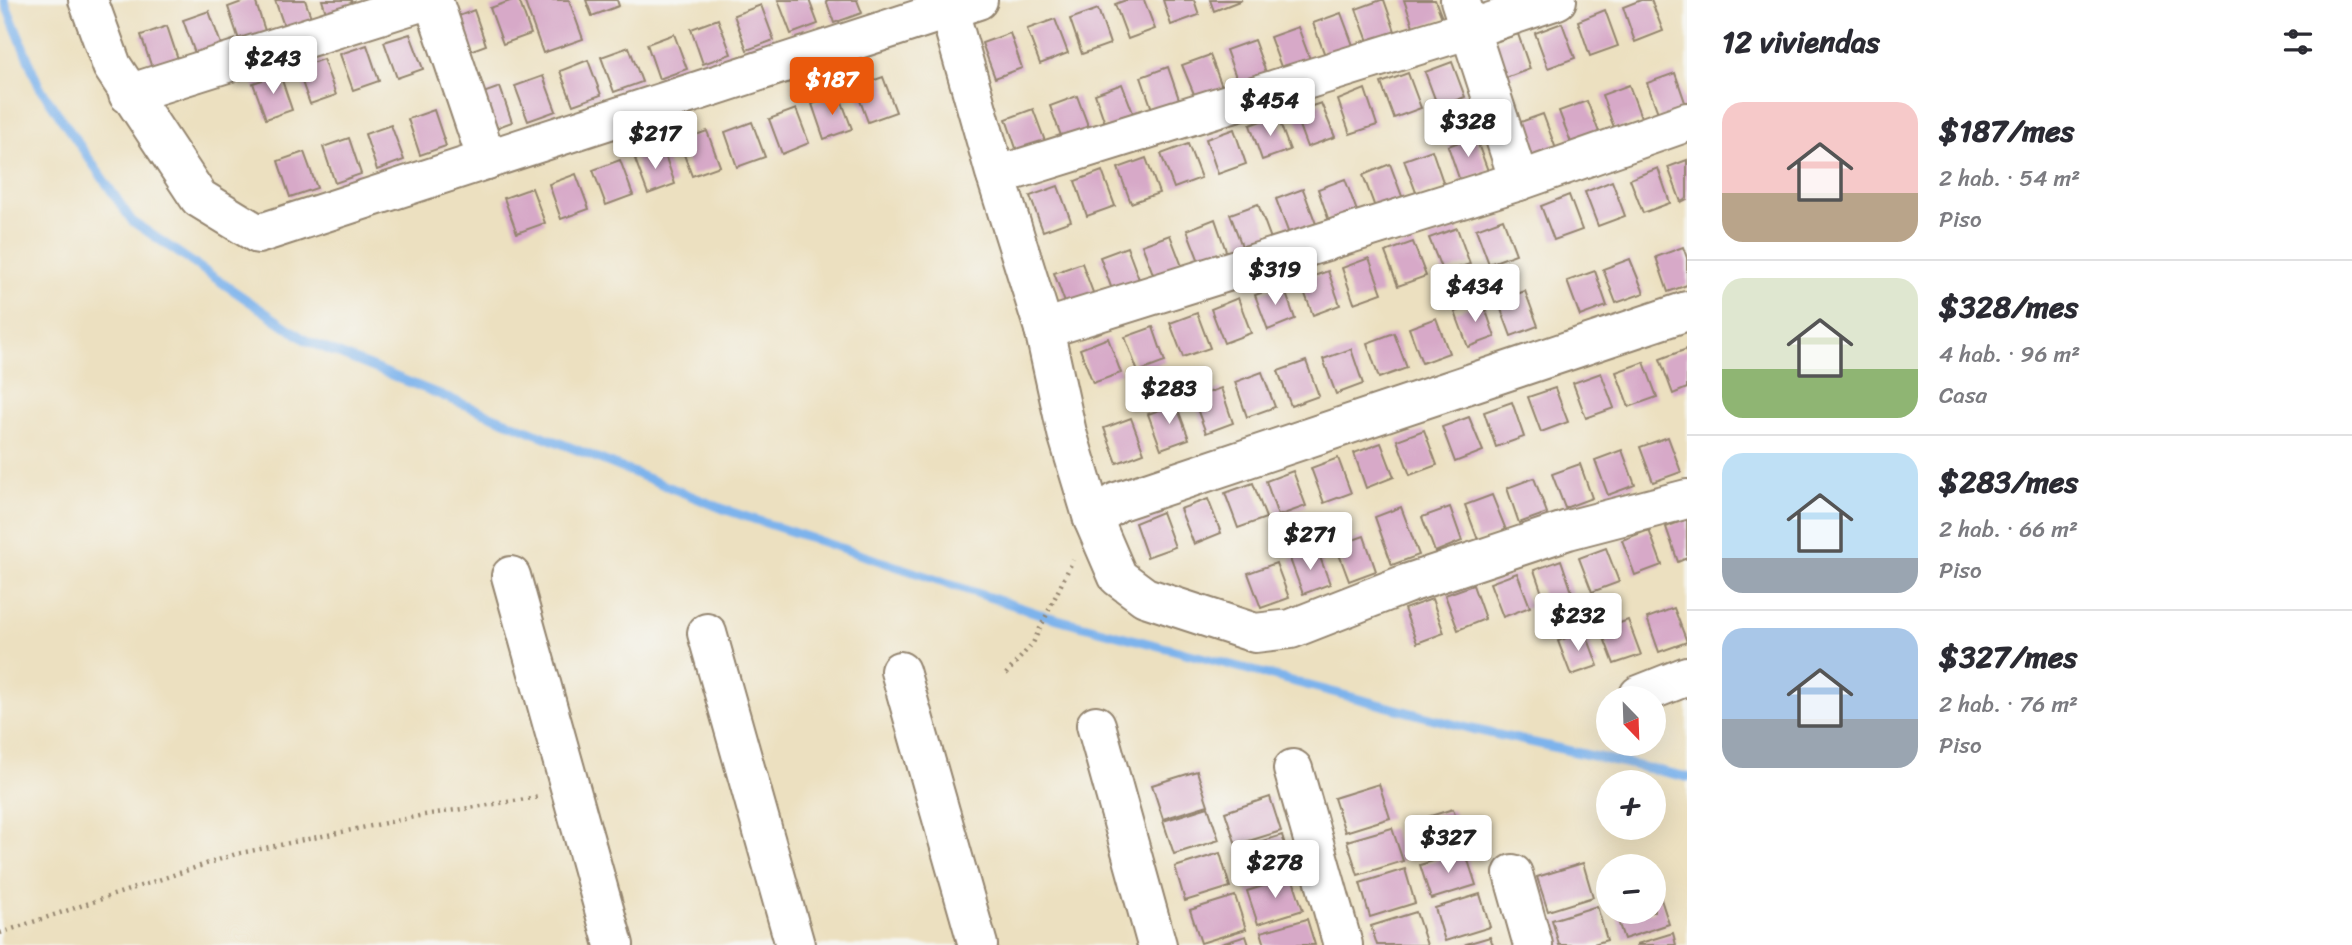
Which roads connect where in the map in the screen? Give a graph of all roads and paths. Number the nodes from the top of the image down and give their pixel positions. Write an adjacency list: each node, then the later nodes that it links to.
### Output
1 (88, 0): 7 (street)
2 (427, 0): 7 (street)
3 (433, 0): 9 (street)
4 (1557, 0): 6 (street)
5 (958, 3): 9 (street); 10 (street)
6 (1465, 15): 10 (street); 11 (street)
7 (128, 94): 9 (street)
8 (1687, 122): 11 (street)
9 (487, 160)
10 (996, 176): 13 (street)
11 (1519, 181): 13 (street)
12 (1687, 310): 15 (street)
13 (1044, 329): 15 (street)
14 (1687, 499): 15 (street)
15 (1094, 519): 19 (path)
16 (511, 576): 24 (street)
17 (707, 633): 28 (street)
18 (900, 671): 29 (street)
19 (1006, 674)
20 (1687, 676): 21 (street)
21 (1662, 686)
22 (1096, 726): 30 (street)
23 (1293, 769): 31 (street)
24 (571, 792): 26 (path); 27 (street)
25 (1513, 874): 32 (street)
26 (0, 933)
27 (614, 945)
28 (795, 945)
29 (978, 945)
30 (1157, 945)
31 (1343, 945)
32 (1533, 945)

